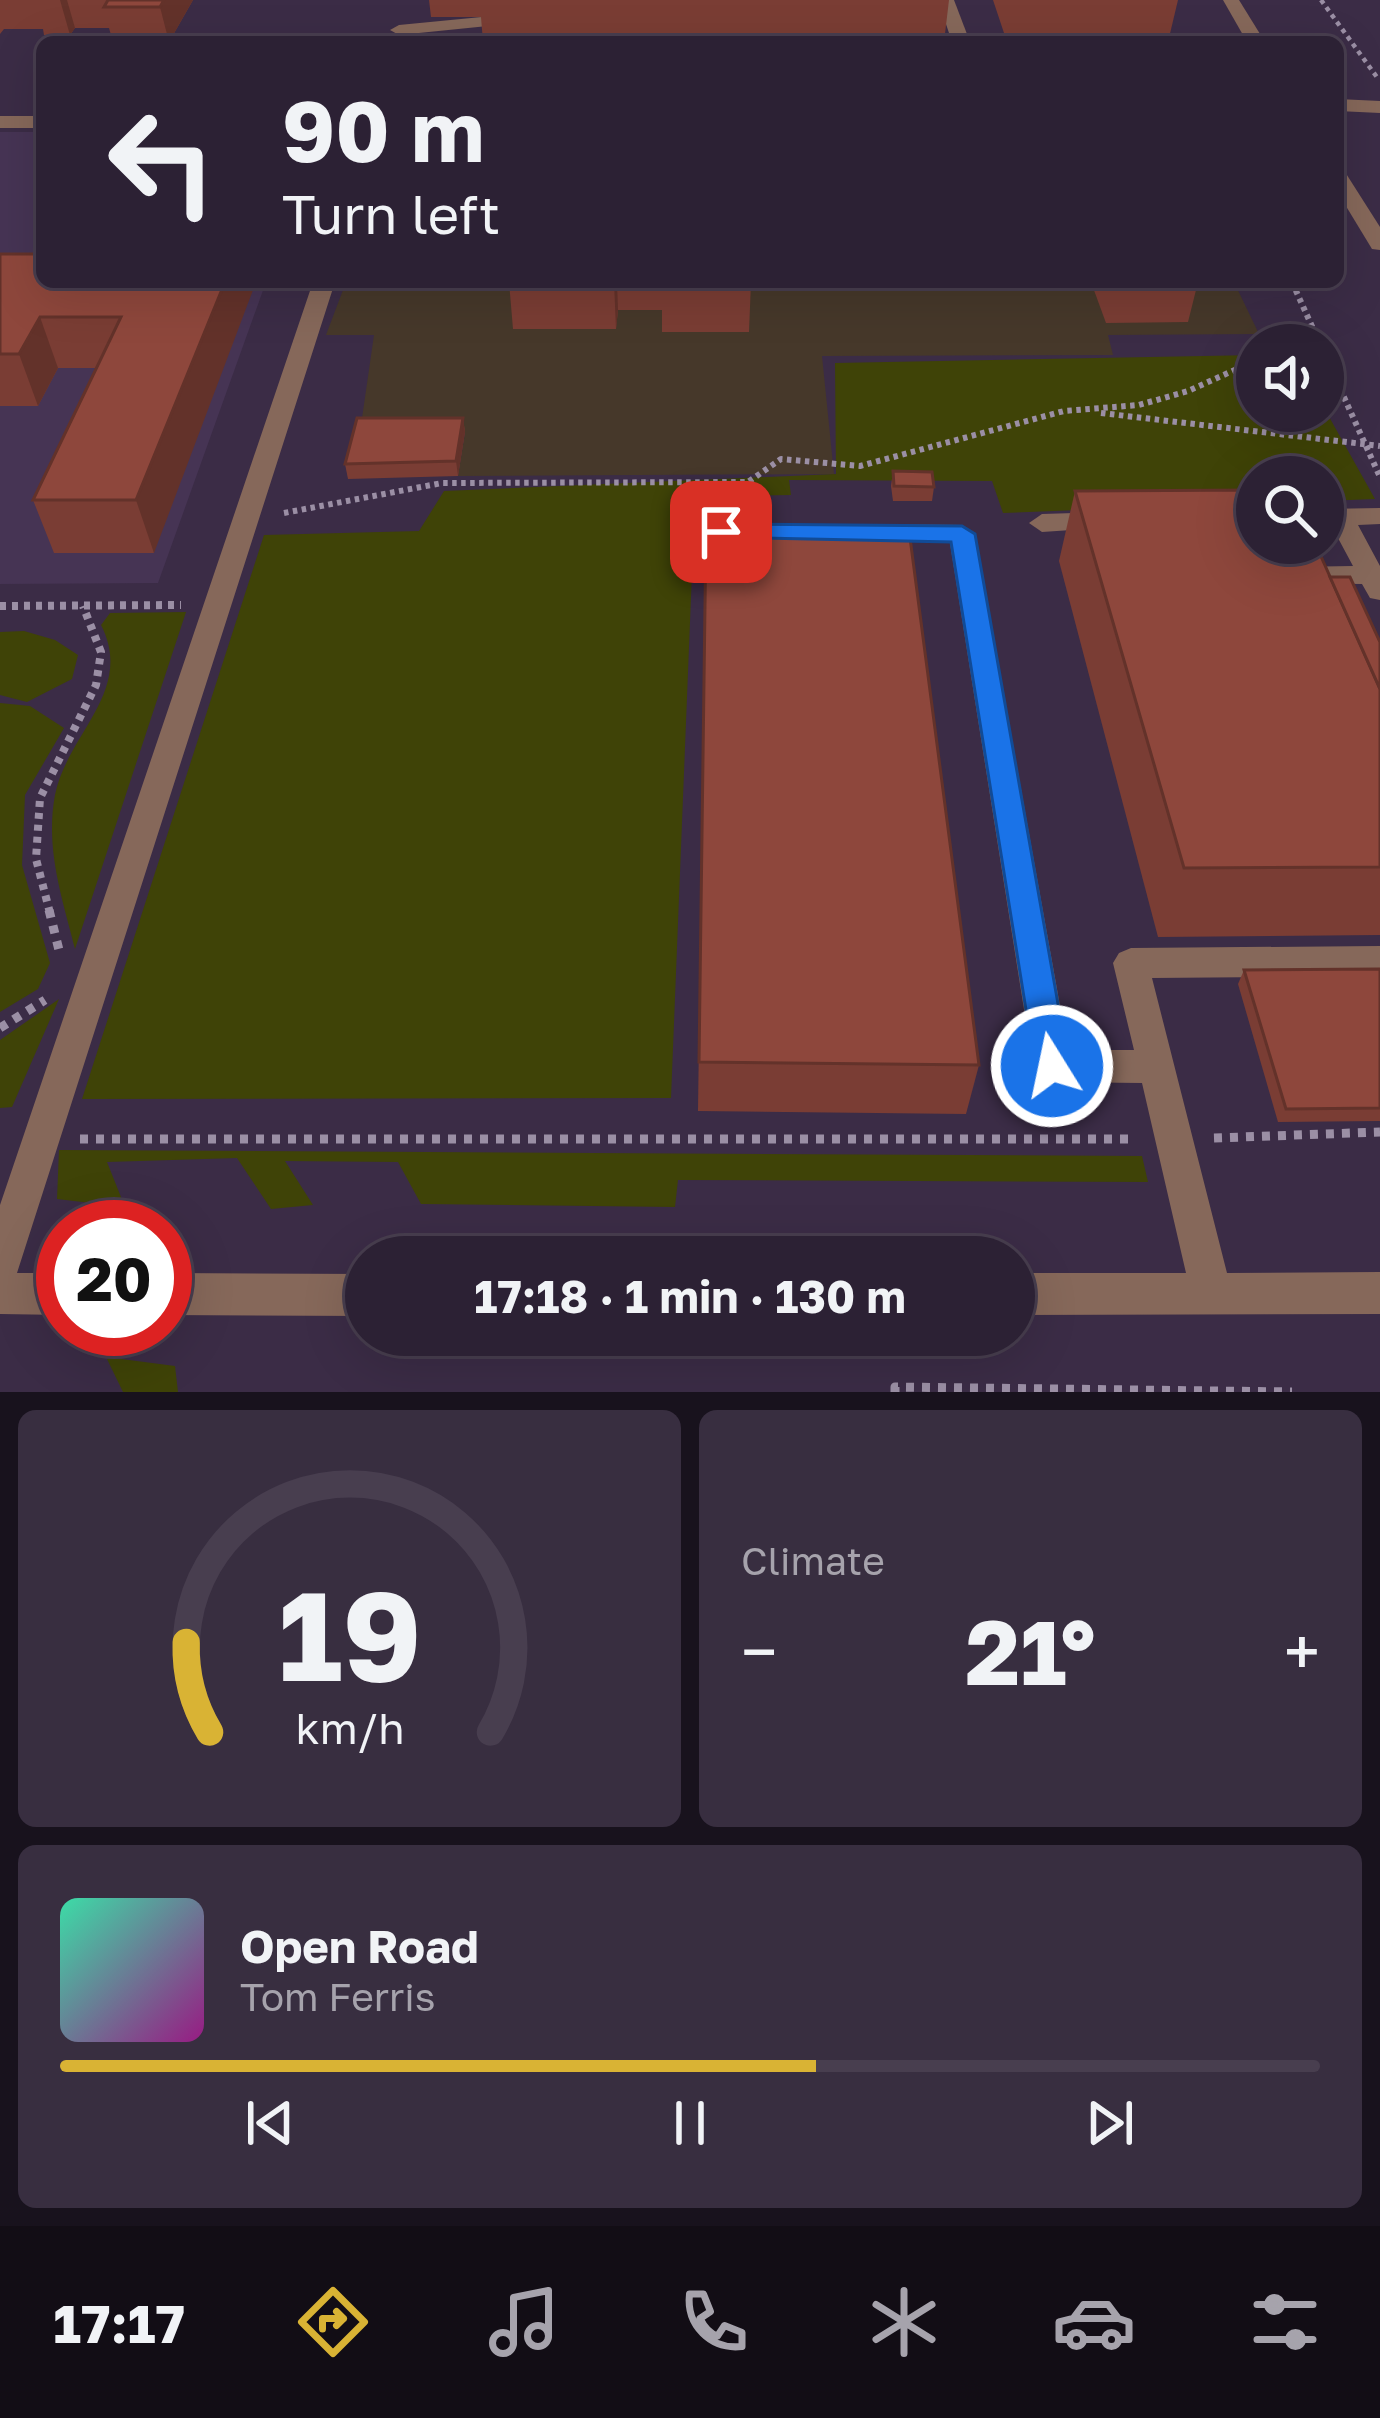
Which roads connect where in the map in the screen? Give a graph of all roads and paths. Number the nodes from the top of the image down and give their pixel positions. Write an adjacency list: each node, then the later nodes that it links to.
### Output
1 (946, 0): 6 (street)
2 (1231, 0): 7 (street)
3 (1321, 0): 8 (path)
4 (546, 18): 5 (street)
5 (398, 29)
6 (950, 29)
7 (1252, 36)
8 (1380, 81)
9 (1344, 105): 10 (street)
10 (1380, 107)
11 (0, 122): 12 (street)
12 (36, 122)
13 (1344, 186): 14 (street)
14 (1380, 244)
15 (322, 288): 26 (street)
16 (1295, 288): 17 (path)
17 (1314, 324)
18 (1236, 371): 20 (path)
19 (1344, 395): 21 (path)
20 (1096, 413): 21 (path); 26 (path)
21 (1363, 444): 22 (path); 23 (path)
22 (1380, 446)
23 (1380, 477)
24 (1380, 516): 25 (street)
25 (1344, 517)
26 (246, 520): 33 (street)
27 (1137, 521): 28 (street)
28 (1042, 523)
29 (831, 533): 40 (street)
30 (1344, 534): 32 (street)
31 (1272, 576): 32 (street)
32 (1378, 581)
33 (219, 604): 35 (path); 42 (street)
34 (0, 606): 35 (path)
35 (83, 606): 37 (path)
36 (1380, 962): 40 (street)
37 (64, 971)
38 (57, 984): 39 (path)
39 (0, 1028)
40 (1157, 1067): 43 (street)
41 (1380, 1132): 43 (path)
42 (45, 1139): 43 (path); 44 (street)
43 (1175, 1139): 50 (street)
44 (0, 1265)
45 (0, 1293): 47 (street)
46 (1380, 1293): 50 (street)
47 (36, 1294)
48 (192, 1294): 51 (street)
49 (1035, 1294): 50 (street)
50 (1212, 1294)
51 (345, 1295)
52 (895, 1392): 53 (path)
53 (1292, 1392)

